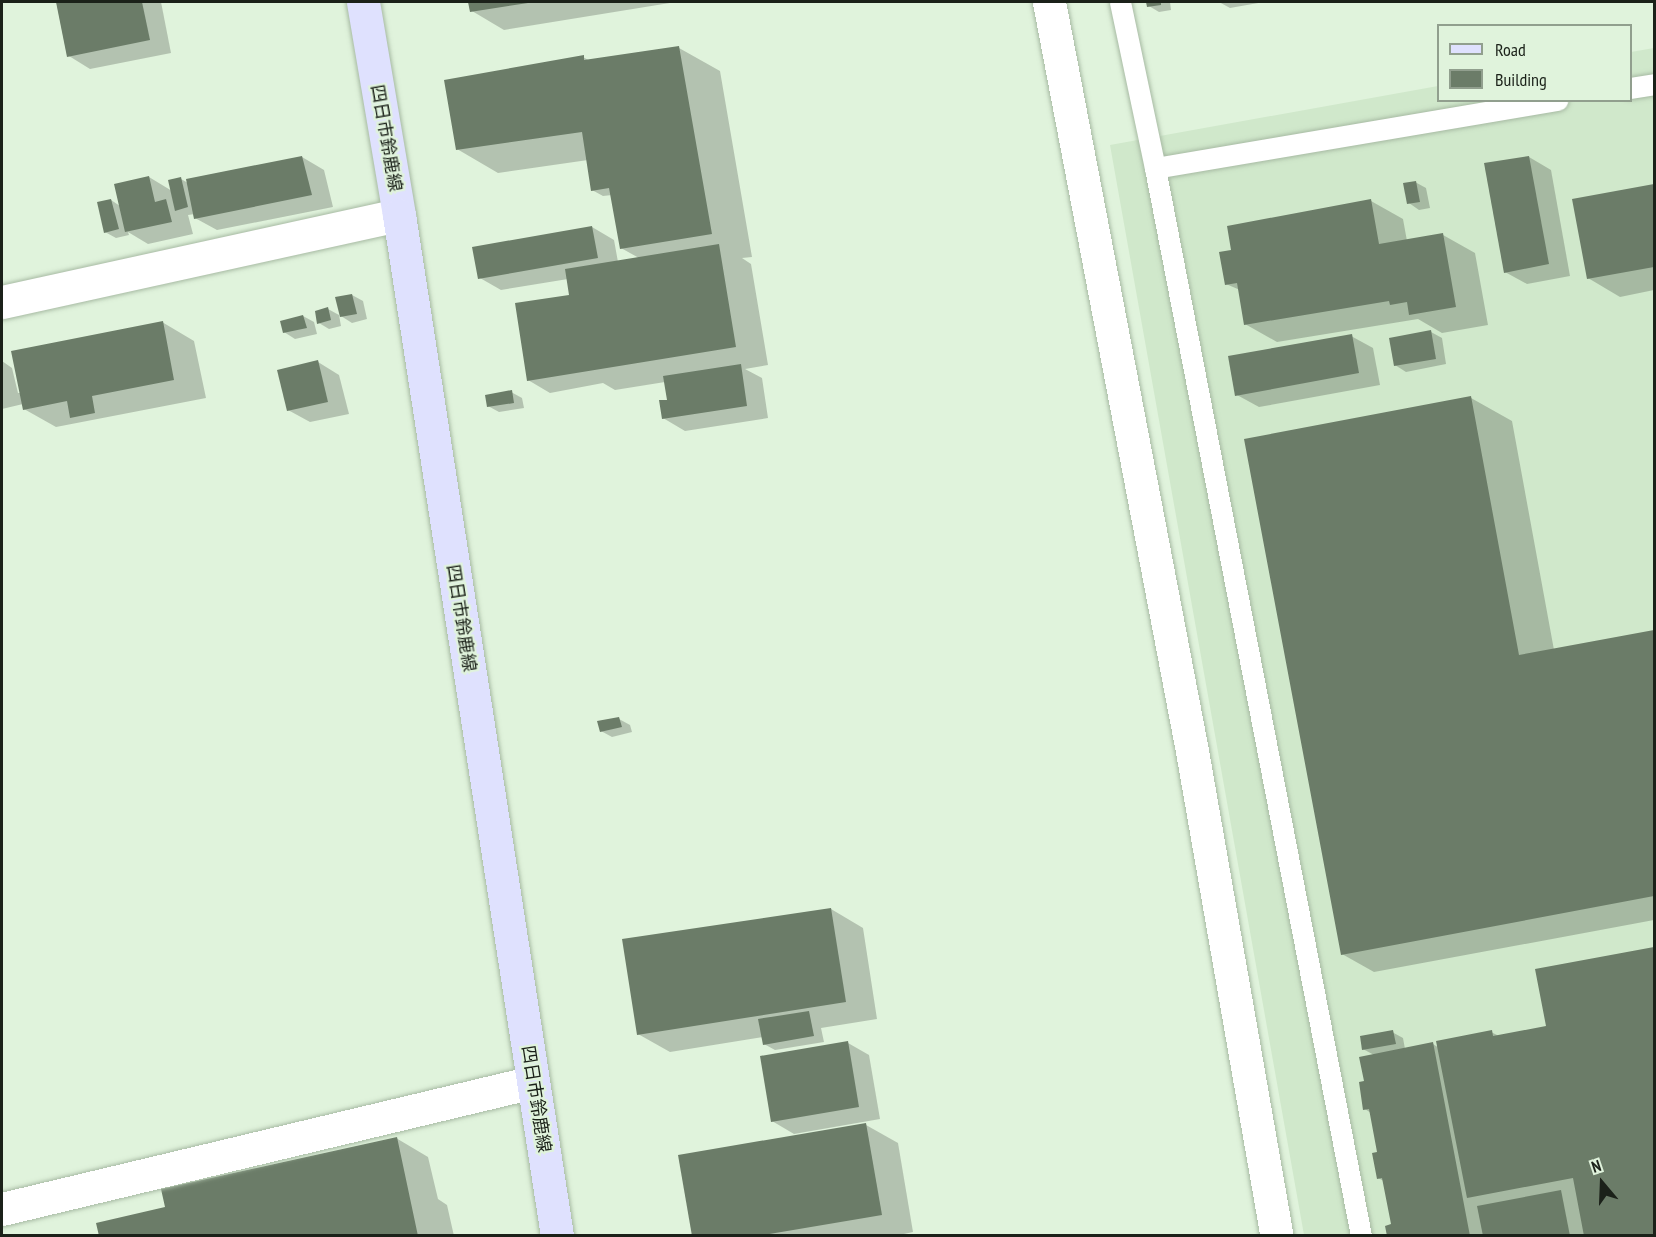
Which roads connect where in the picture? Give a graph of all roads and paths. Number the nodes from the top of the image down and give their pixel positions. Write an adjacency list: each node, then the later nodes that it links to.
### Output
1 (363, 2): 8 (main road, 四日市鈴鹿線)
2 (1049, 2): 13 (street)
3 (1120, 2): 7 (lane)
4 (1654, 84): 5 (lane)
5 (1632, 88)
6 (1545, 102): 7 (lane)
7 (1155, 168): 14 (lane)
8 (399, 215): 9 (street); 10 (main road, 四日市鈴鹿線)
9 (2, 302)
10 (533, 1082): 11 (street); 12 (main road, 四日市鈴鹿線)
11 (2, 1209)
12 (557, 1236)
13 (1277, 1236)
14 (1361, 1236)

